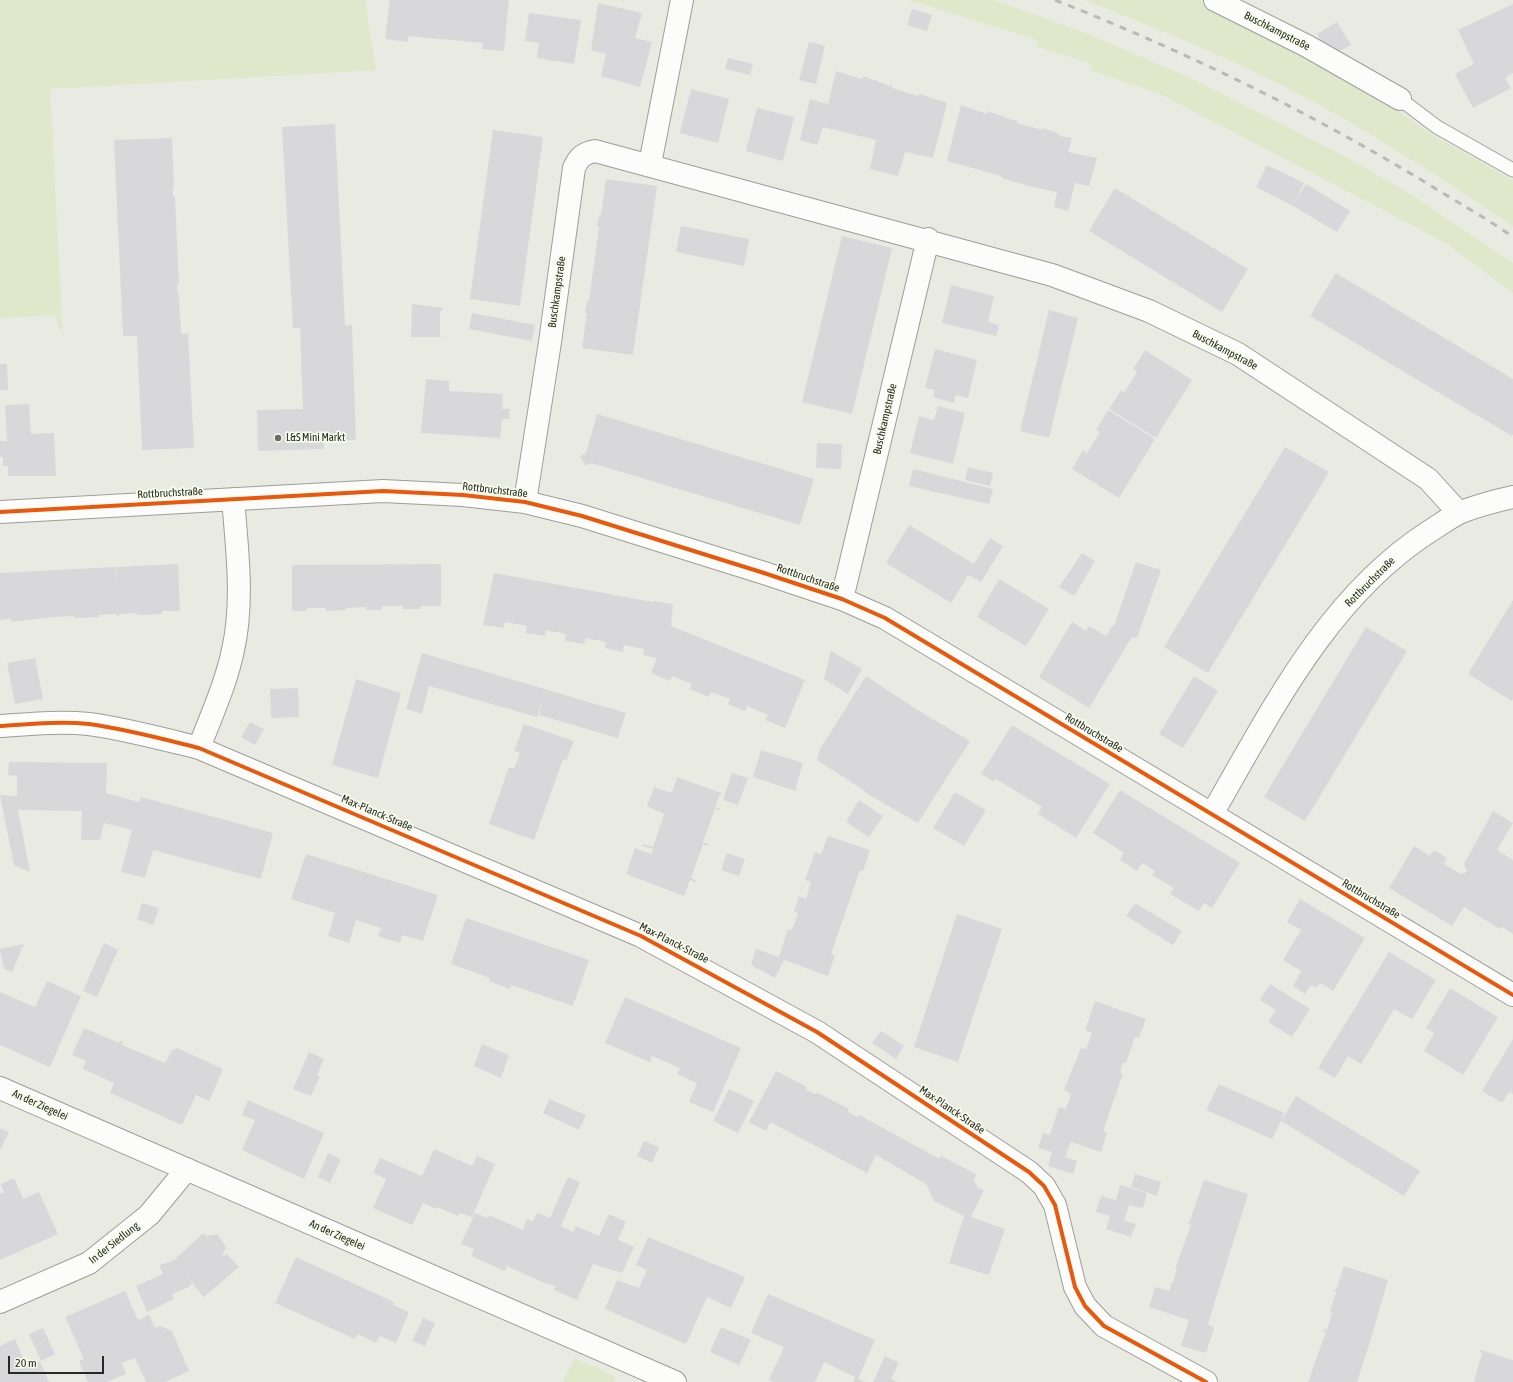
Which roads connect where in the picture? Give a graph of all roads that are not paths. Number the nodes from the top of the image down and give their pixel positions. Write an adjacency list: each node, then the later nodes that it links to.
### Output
1 (682, 0): 4 (street)
2 (1215, 0): 3 (street, Buschkampstraße)
3 (1400, 99): 5 (lane)
4 (650, 164): 6 (street, Buschkampstraße); 9 (street, Buschkampstraße)
5 (1513, 170)
6 (928, 240): 11 (street, Buschkampstraße); 12 (street, Buschkampstraße)
7 (1513, 497): 11 (street)
8 (233, 499): 9 (street, Rottbruchstraße); 10 (street, Rottbruchstraße); 14 (street)
9 (525, 502): 12 (street, Rottbruchstraße)
10 (0, 512)
11 (1459, 513): 15 (street, Rottbruchstraße)
12 (842, 599): 15 (street, Rottbruchstraße)
13 (0, 726): 14 (street, Max-Planck-Straße)
14 (199, 748): 22 (street, Max-Planck-Straße)
15 (1212, 814): 16 (street, Rottbruchstraße)
16 (1513, 995)
17 (0, 1088): 18 (street, An der Ziegelei)
18 (187, 1170): 19 (street, In der Siedlung); 20 (street, An der Ziegelei)
19 (0, 1302)
20 (639, 1375): 21 (street, An der Ziegelei)
21 (675, 1382)
22 (1206, 1382)

